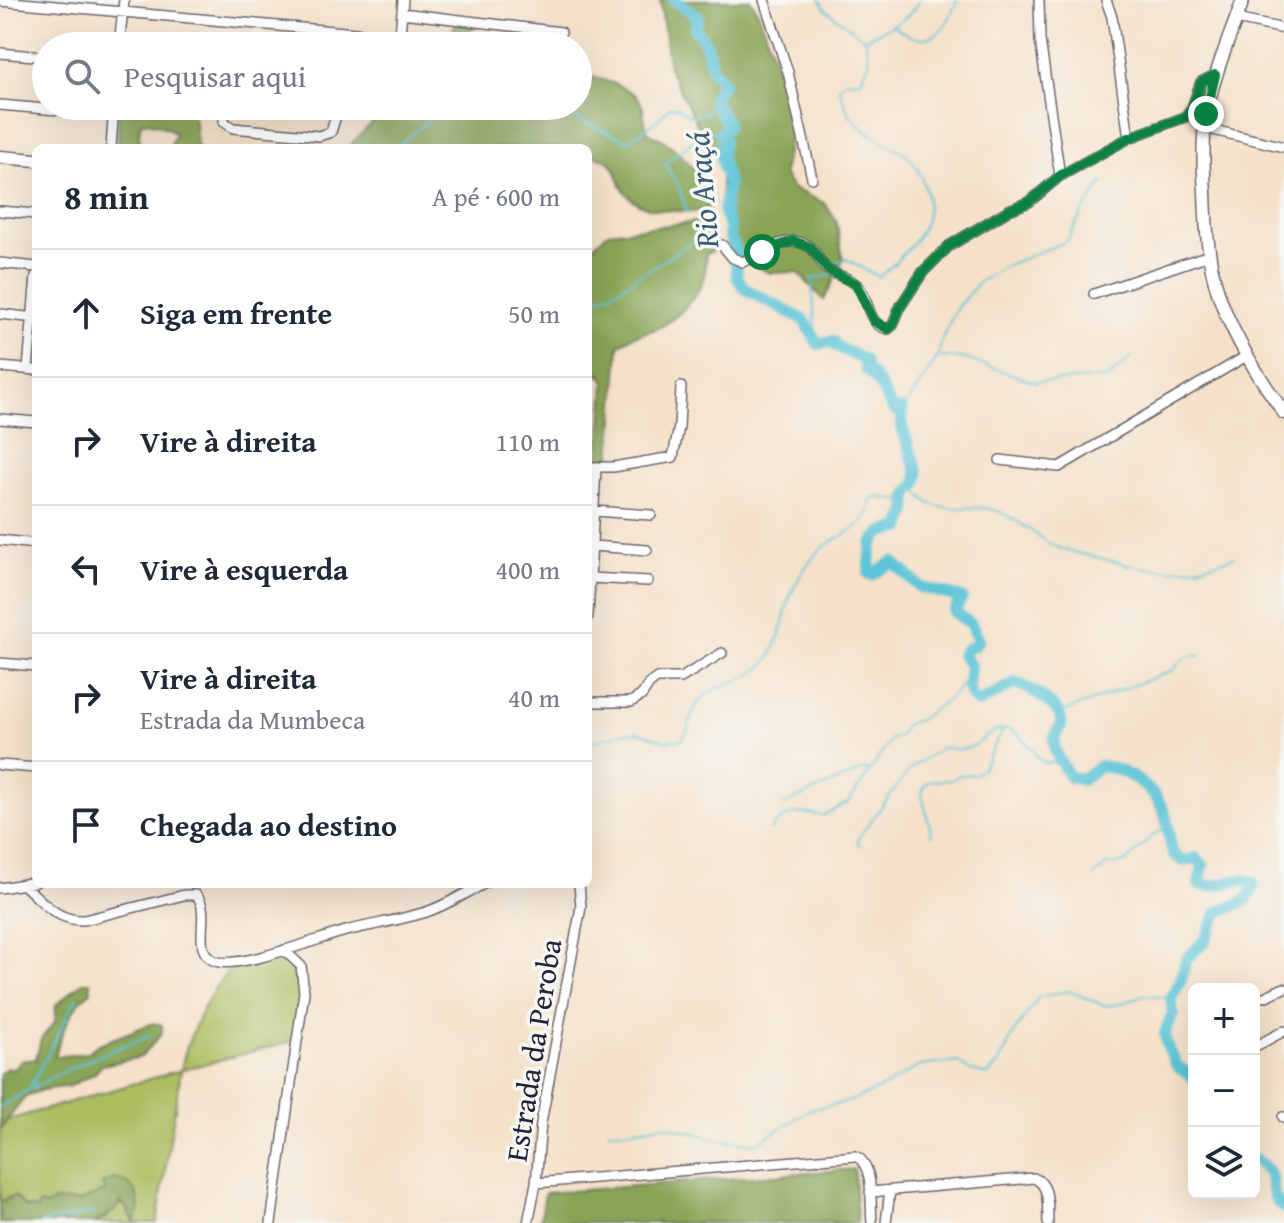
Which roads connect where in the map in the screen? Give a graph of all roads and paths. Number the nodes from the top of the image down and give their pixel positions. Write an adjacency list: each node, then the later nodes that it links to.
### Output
1 (124, 0): 8 (street)
2 (403, 0): 9 (street)
3 (764, 0): 31 (street)
4 (1039, 0): 30 (street)
5 (1106, 0): 25 (street)
6 (1243, 0): 10 (main road)
7 (0, 1): 8 (street)
8 (123, 12): 12 (street); 13 (street)
9 (402, 13): 14 (street); 15 (street)
10 (1236, 19): 11 (street); 18 (main road)
11 (1284, 29)
12 (121, 32)
13 (313, 32)
14 (400, 32)
15 (561, 32)
16 (0, 53): 17 (street)
17 (32, 56)
18 (1215, 75): 24 (main road); 25 (street)
19 (0, 105): 20 (street)
20 (32, 106)
21 (113, 120): 26 (street)
22 (224, 120): 23 (street)
23 (335, 120)
24 (1205, 128): 27 (street); 35 (main road)
25 (1129, 138): 30 (street)
26 (111, 144)
27 (1284, 147)
28 (0, 157): 29 (main road)
29 (32, 160)
30 (1060, 176): 34 (street)
31 (812, 178)
32 (0, 211): 33 (street)
33 (32, 214)
34 (722, 245)
35 (1209, 255): 38 (street); 41 (main road)
36 (0, 263): 37 (street)
37 (32, 267)
38 (1094, 294)
39 (0, 314): 40 (street)
40 (32, 318)
41 (1248, 355): 45 (main road); 48 (street)
42 (0, 367): 43 (street)
43 (32, 370)
44 (681, 387): 49 (street)
45 (1284, 413)
46 (0, 419): 47 (street)
47 (32, 422)
48 (1000, 460)
49 (592, 468): 50 (street)
50 (594, 511): 51 (street); 54 (street)
51 (651, 515)
52 (0, 540): 53 (street)
53 (32, 544)
54 (592, 546): 55 (street)
55 (647, 550)
56 (592, 578): 57 (street)
57 (648, 581)
58 (722, 653): 61 (street)
59 (0, 663): 60 (street)
60 (32, 666)
61 (592, 702)
62 (0, 765): 63 (street)
63 (32, 768)
64 (32, 883): 65 (street)
65 (25, 886): 66 (street); 69 (street)
66 (0, 888)
67 (475, 888): 69 (street)
68 (579, 888): 74 (street, Estrada da Peroba)
69 (284, 950): 77 (street)
70 (1284, 988): 71 (street)
71 (1264, 997)
72 (1284, 1031): 73 (street)
73 (1260, 1044)
74 (536, 1183): 76 (street); 78 (street, Estrada da Peroba)
75 (890, 1190): 76 (street); 80 (street); 81 (street)
76 (870, 1192): 79 (street)
77 (271, 1223)
78 (528, 1223)
79 (872, 1223)
80 (886, 1223)
81 (1048, 1223)

